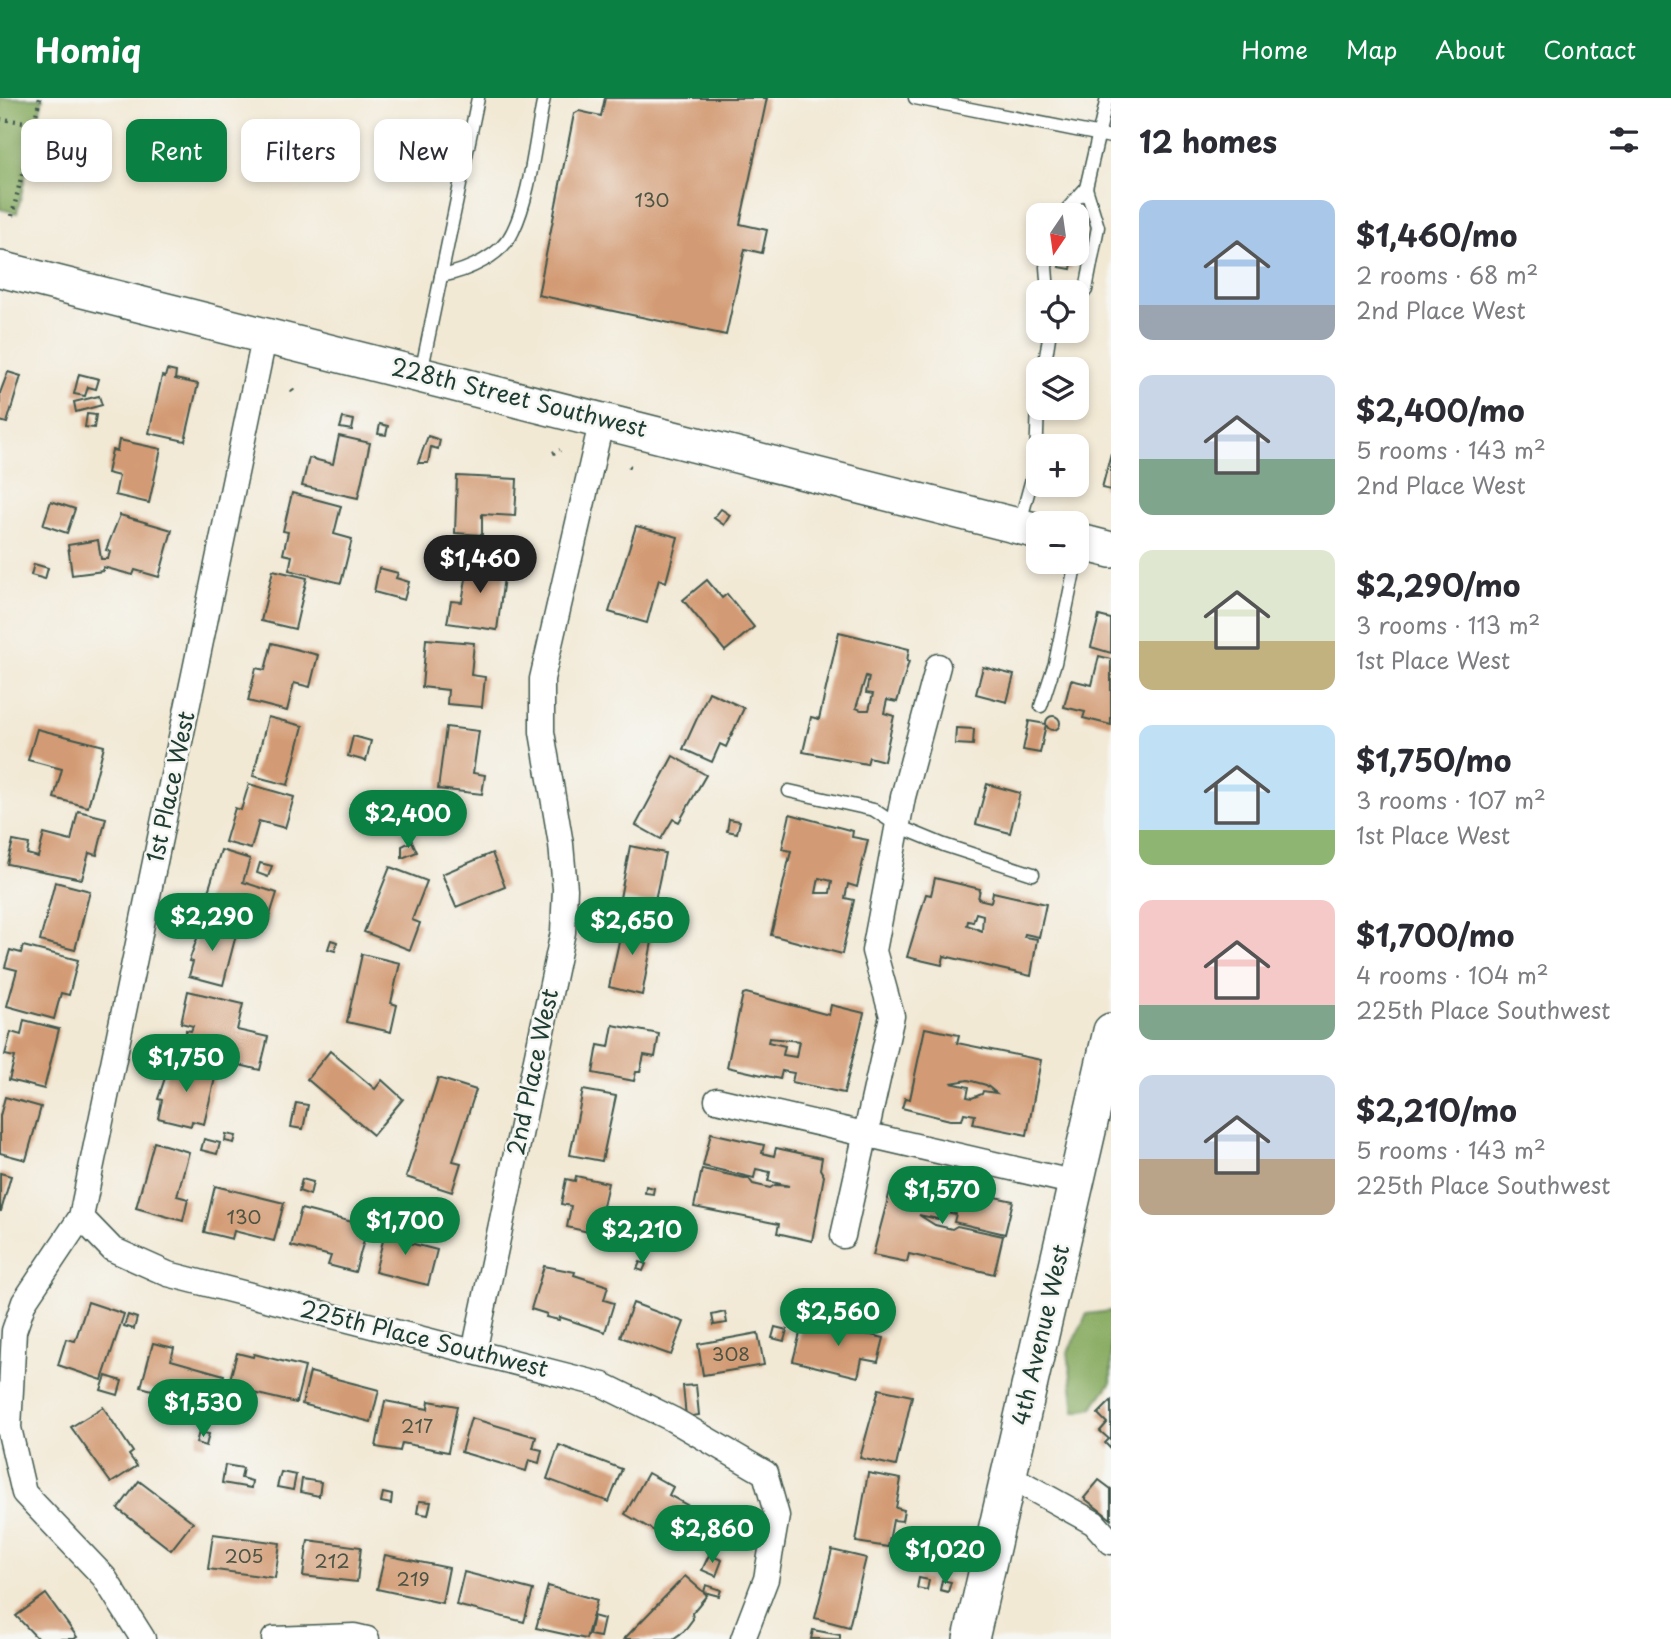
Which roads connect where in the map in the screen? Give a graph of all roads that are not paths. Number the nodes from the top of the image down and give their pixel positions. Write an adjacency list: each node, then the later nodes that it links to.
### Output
1 (478, 98): 9 (lane)
2 (544, 98): 9 (lane)
3 (915, 98): 5 (lane)
4 (1107, 98): 5 (lane)
5 (1104, 136): 6 (lane)
6 (1086, 188): 7 (lane); 10 (lane)
7 (1073, 203)
8 (0, 269): 11 (main road, 228th Street Southwest)
9 (442, 276): 12 (lane)
10 (1088, 280)
11 (265, 334): 12 (main road, 228th Street Southwest); 28 (street, 1st Place West)
12 (421, 373): 13 (main road, 228th Street Southwest)
13 (601, 419): 16 (main road, 228th Street Southwest); 30 (street, 2nd Place West)
14 (1037, 420): 15 (lane)
15 (1031, 511)
16 (1026, 527)
17 (1078, 574): 19 (lane)
18 (938, 666): 21 (street)
19 (1041, 706)
20 (789, 791): 21 (lane)
21 (898, 826): 22 (lane); 26 (street)
22 (1033, 874)
23 (1111, 1031): 24 (main road, 4th Avenue West)
24 (1105, 1087): 27 (main road, 4th Avenue West)
25 (718, 1100): 26 (street)
26 (867, 1135): 27 (street); 29 (street)
27 (1076, 1183): 31 (main road, 4th Avenue West)
28 (81, 1217): 30 (street, 225th Place Southwest); 33 (street, 1st Place West)
29 (844, 1236)
30 (474, 1352): 36 (street, 225th Place Southwest)
31 (1009, 1476): 32 (street); 37 (main road, 4th Avenue West)
32 (1111, 1542)
33 (144, 1639)
34 (274, 1639): 35 (street)
35 (367, 1639)
36 (743, 1639)
37 (971, 1639)

